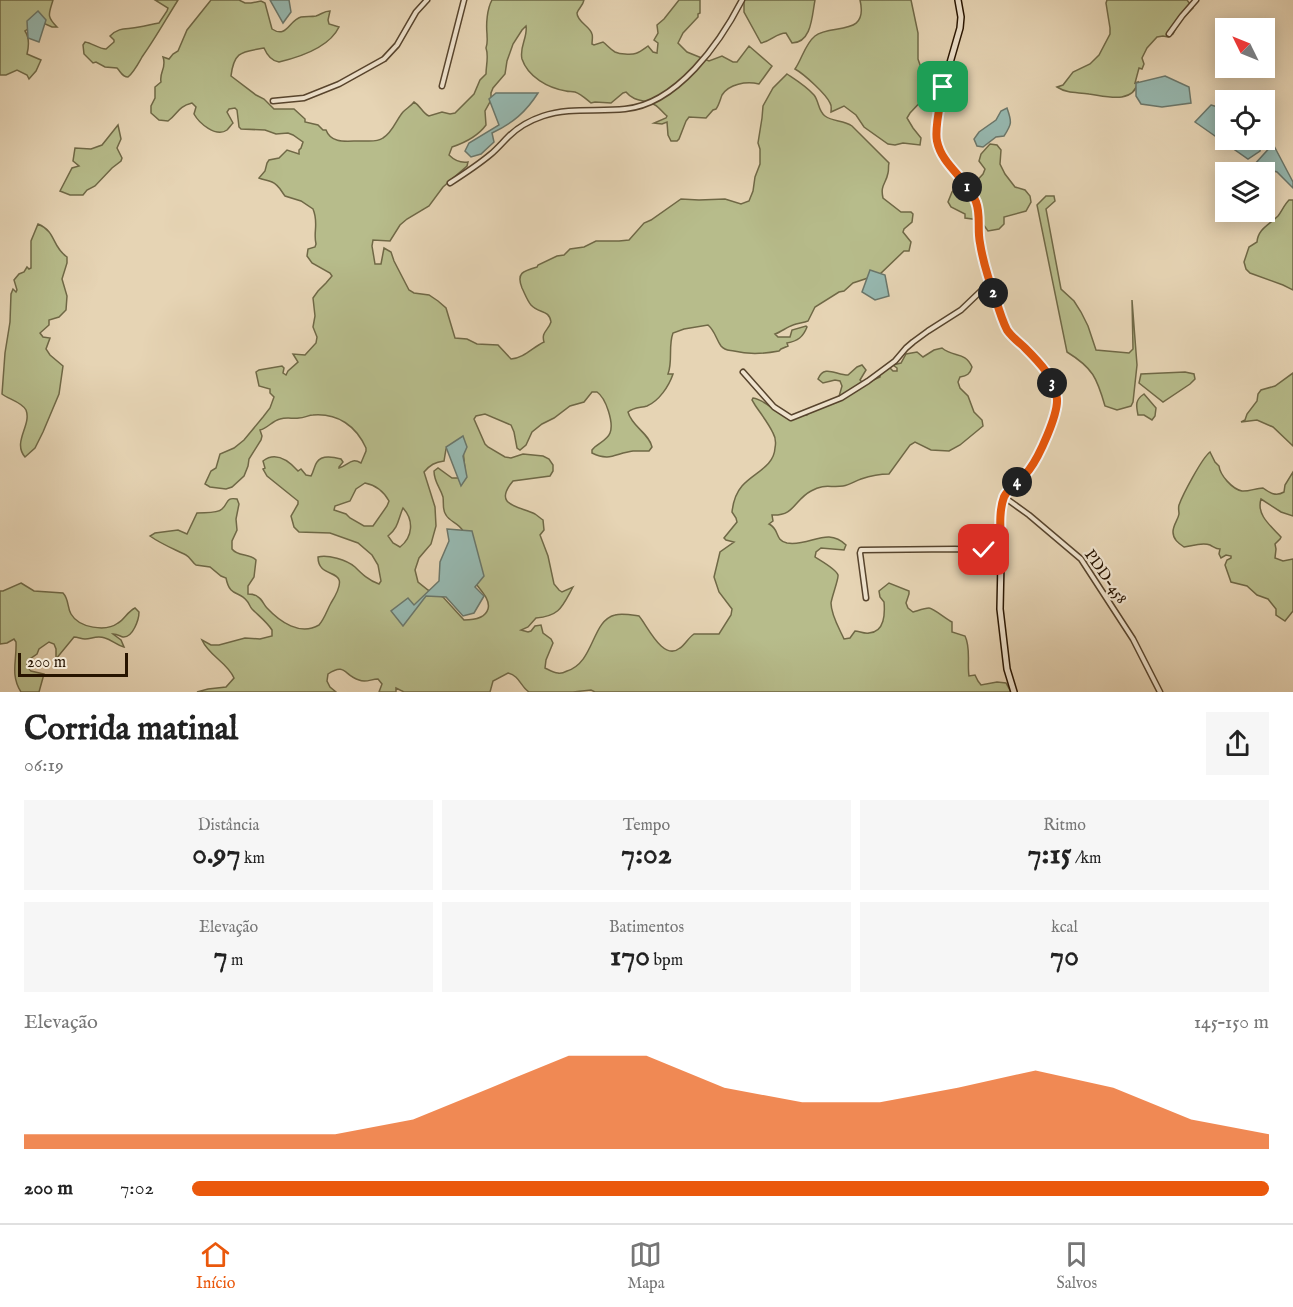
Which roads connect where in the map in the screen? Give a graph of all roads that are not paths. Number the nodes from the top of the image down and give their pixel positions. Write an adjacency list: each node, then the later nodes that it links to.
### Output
1 (427, 0): 8 (street)
2 (464, 0): 7 (street)
3 (742, 0): 9 (street)
4 (958, 0): 10 (street)
5 (1194, 1): 6 (street)
6 (1169, 34)
7 (442, 86)
8 (273, 101)
9 (450, 183)
10 (990, 284): 11 (street); 12 (street)
11 (743, 372)
12 (1004, 497): 13 (street); 16 (street, PDD-458 / PDD-458)
13 (1001, 551): 14 (street); 15 (street)
14 (866, 598)
15 (1014, 692)
16 (1160, 692)

